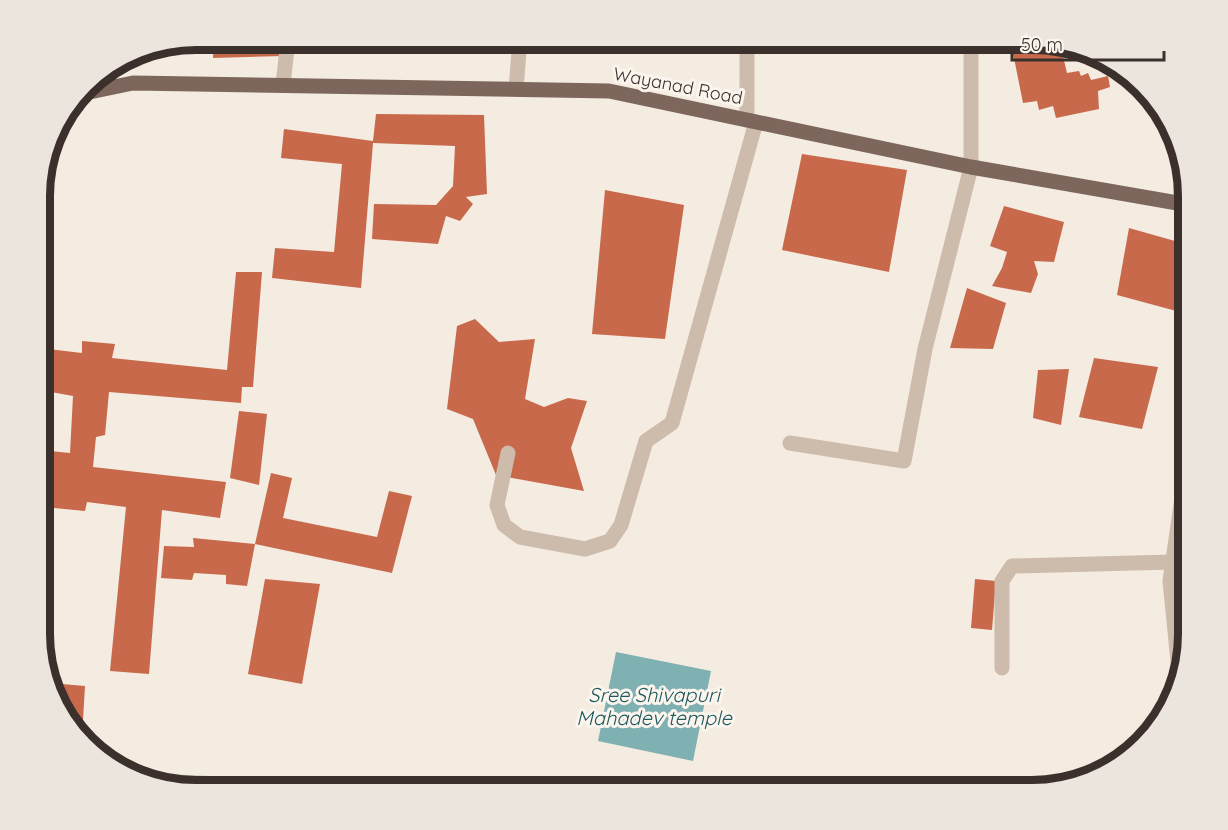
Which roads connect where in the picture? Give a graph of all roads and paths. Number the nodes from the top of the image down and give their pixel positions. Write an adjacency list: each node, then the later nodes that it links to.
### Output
1 (287, 50): 5 (street)
2 (519, 50): 6 (street)
3 (748, 50): 8 (street)
4 (971, 50): 9 (street)
5 (283, 85): 6 (main road, Wayanad Road); 7 (main road, Wayanad Road)
6 (516, 89): 8 (main road, Wayanad Road)
7 (94, 91)
8 (751, 121): 9 (main road, Wayanad Road); 12 (street)
9 (971, 167): 10 (main road, Wayanad Road); 11 (street)
10 (1178, 203)
11 (790, 442)
12 (508, 453)
13 (1178, 527): 14 (street)
14 (1173, 562): 15 (street); 16 (street)
15 (1177, 653)
16 (1002, 668)

